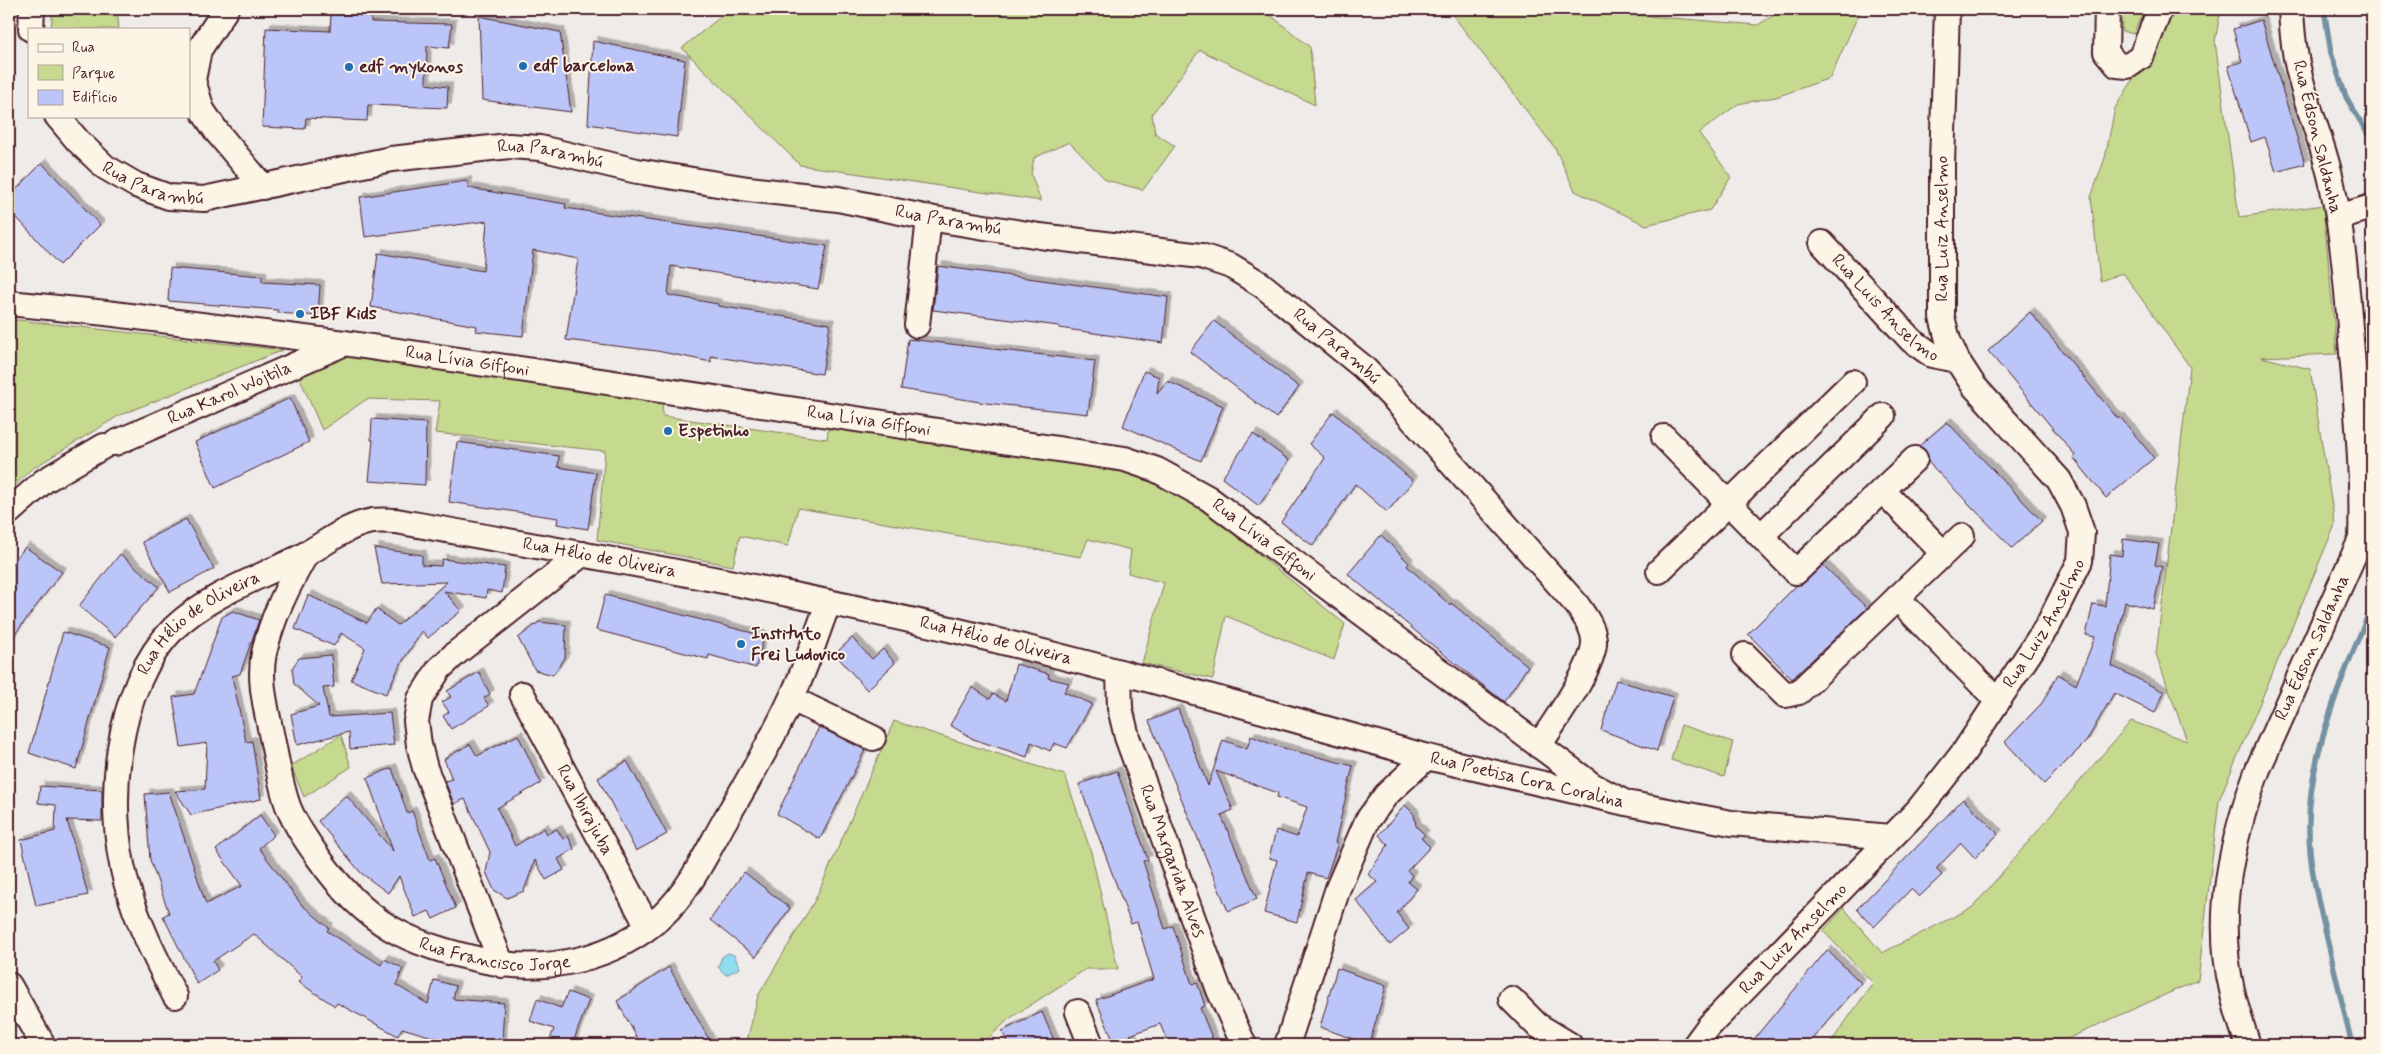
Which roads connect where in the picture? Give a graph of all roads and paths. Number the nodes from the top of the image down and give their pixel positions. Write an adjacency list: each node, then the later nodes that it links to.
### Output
1 (32, 9): 7 (street)
2 (226, 9): 9 (street)
3 (1947, 9): 17 (street, Rua Luiz Anselmo)
4 (2107, 9): 5 (street)
5 (2160, 9)
6 (2291, 9): 11 (street, Rua Édson Saldanha)
7 (31, 28)
8 (59, 118): 9 (street, Rua Parambú)
9 (263, 187): 12 (street, Rua Parambú)
10 (2372, 207): 11 (street)
11 (2338, 217): 55 (street, Rua Édson Saldanha)
12 (929, 218): 15 (street); 39 (street, Rua Parambú)
13 (1822, 243): 17 (street, Rua Luis Anselmo)
14 (9, 303): 16 (street, Rua Lívia Giffoni)
15 (917, 325)
16 (344, 344): 24 (street, Rua Karol Wojtila); 39 (street, Rua Lívia Giffoni)
17 (1956, 360): 37 (street, Rua Luiz Anselmo)
18 (1852, 382): 23 (street)
19 (1884, 416): 25 (street)
20 (1664, 437): 23 (street)
21 (1915, 459): 22 (street)
22 (1882, 490): 25 (street); 27 (street)
23 (1727, 502): 25 (street); 30 (street)
24 (9, 512)
25 (1761, 536)
26 (1962, 536): 27 (street)
27 (1943, 553): 31 (street)
28 (306, 554): 29 (street, Rua Hélio de Oliveira); 44 (street, Rua Francisco Jorge); 46 (street, Rua Hélio de Oliveira)
29 (582, 554): 32 (street, Rua Hélio de Oliveira); 44 (street)
30 (1659, 571)
31 (1897, 598): 33 (street); 37 (street)
32 (828, 604): 34 (street, Rua Hélio de Oliveira); 36 (street, Rua Francisco Jorge)
33 (1745, 655)
34 (1119, 672): 40 (street, Rua Hélio de Oliveira); 51 (street, Rua Margarida Alves)
35 (522, 694): 43 (street, Rua Ibirajuba)
36 (792, 699): 38 (street); 43 (street, Rua Francisco Jorge)
37 (1998, 701): 42 (street, Rua Luiz Anselmo)
38 (873, 738)
39 (1539, 746): 41 (street, Rua Lívia Giffoni)
40 (1427, 757): 41 (street, Rua Poetisa Cora Coralina); 52 (street, Rua Poetisa Cora Coralina)
41 (1626, 803): 42 (street, Rua Poetisa Cora Coralina)
42 (1891, 837): 54 (street, Rua Luiz Anselmo)
43 (648, 928): 44 (street, Rua Francisco Jorge)
44 (502, 965)
45 (9, 985): 49 (street)
46 (175, 996)
47 (1511, 999): 53 (street)
48 (1078, 1012): 50 (street)
49 (43, 1045)
50 (1091, 1045)
51 (1244, 1045)
52 (1287, 1045)
53 (1570, 1045)
54 (1695, 1045)
55 (2248, 1045)

